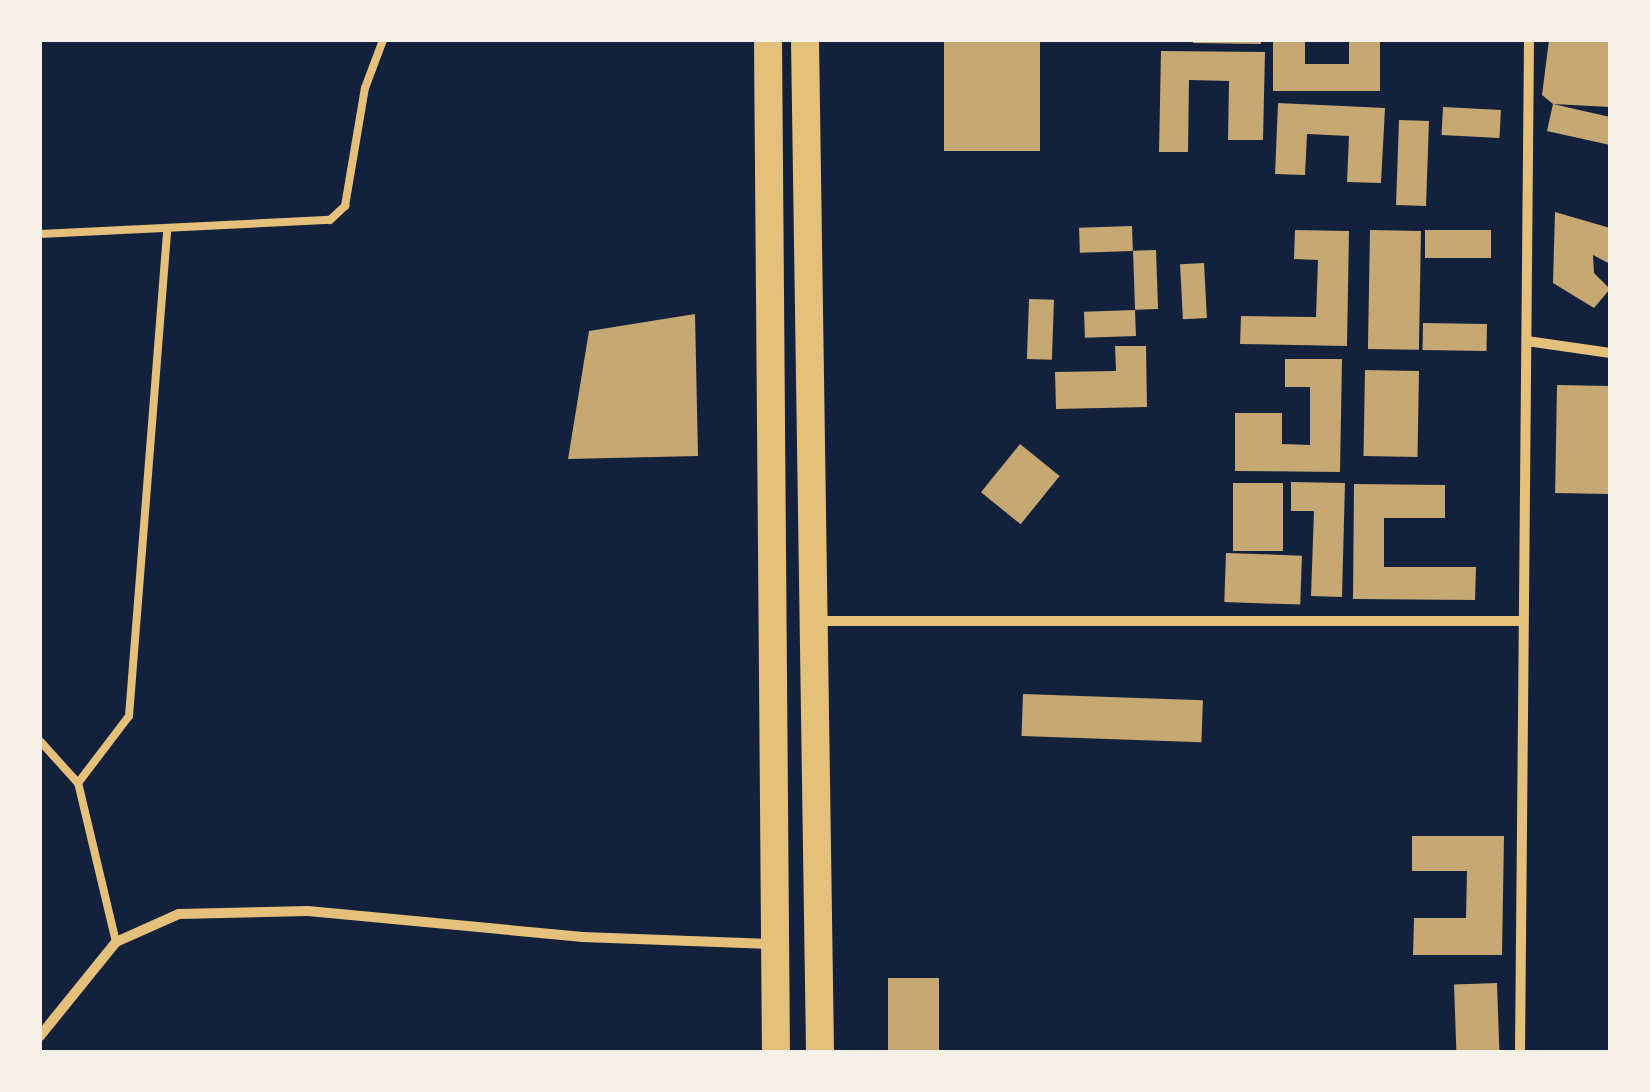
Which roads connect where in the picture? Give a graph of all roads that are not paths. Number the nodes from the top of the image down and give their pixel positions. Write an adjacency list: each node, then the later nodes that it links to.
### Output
1 (384, 40): 5 (lane)
2 (768, 40): 14 (highway)
3 (805, 40): 9 (highway)
4 (1529, 40): 7 (street)
5 (167, 228): 6 (lane); 12 (lane)
6 (40, 234)
7 (1527, 341): 8 (street); 10 (street)
8 (1610, 353)
9 (811, 621): 10 (street); 17 (highway)
10 (1521, 621): 18 (street)
11 (40, 740): 12 (lane)
12 (78, 783): 13 (lane)
13 (116, 942): 14 (street); 15 (street)
14 (775, 944): 16 (highway)
15 (40, 1036)
16 (776, 1052)
17 (820, 1052)
18 (1520, 1052)

